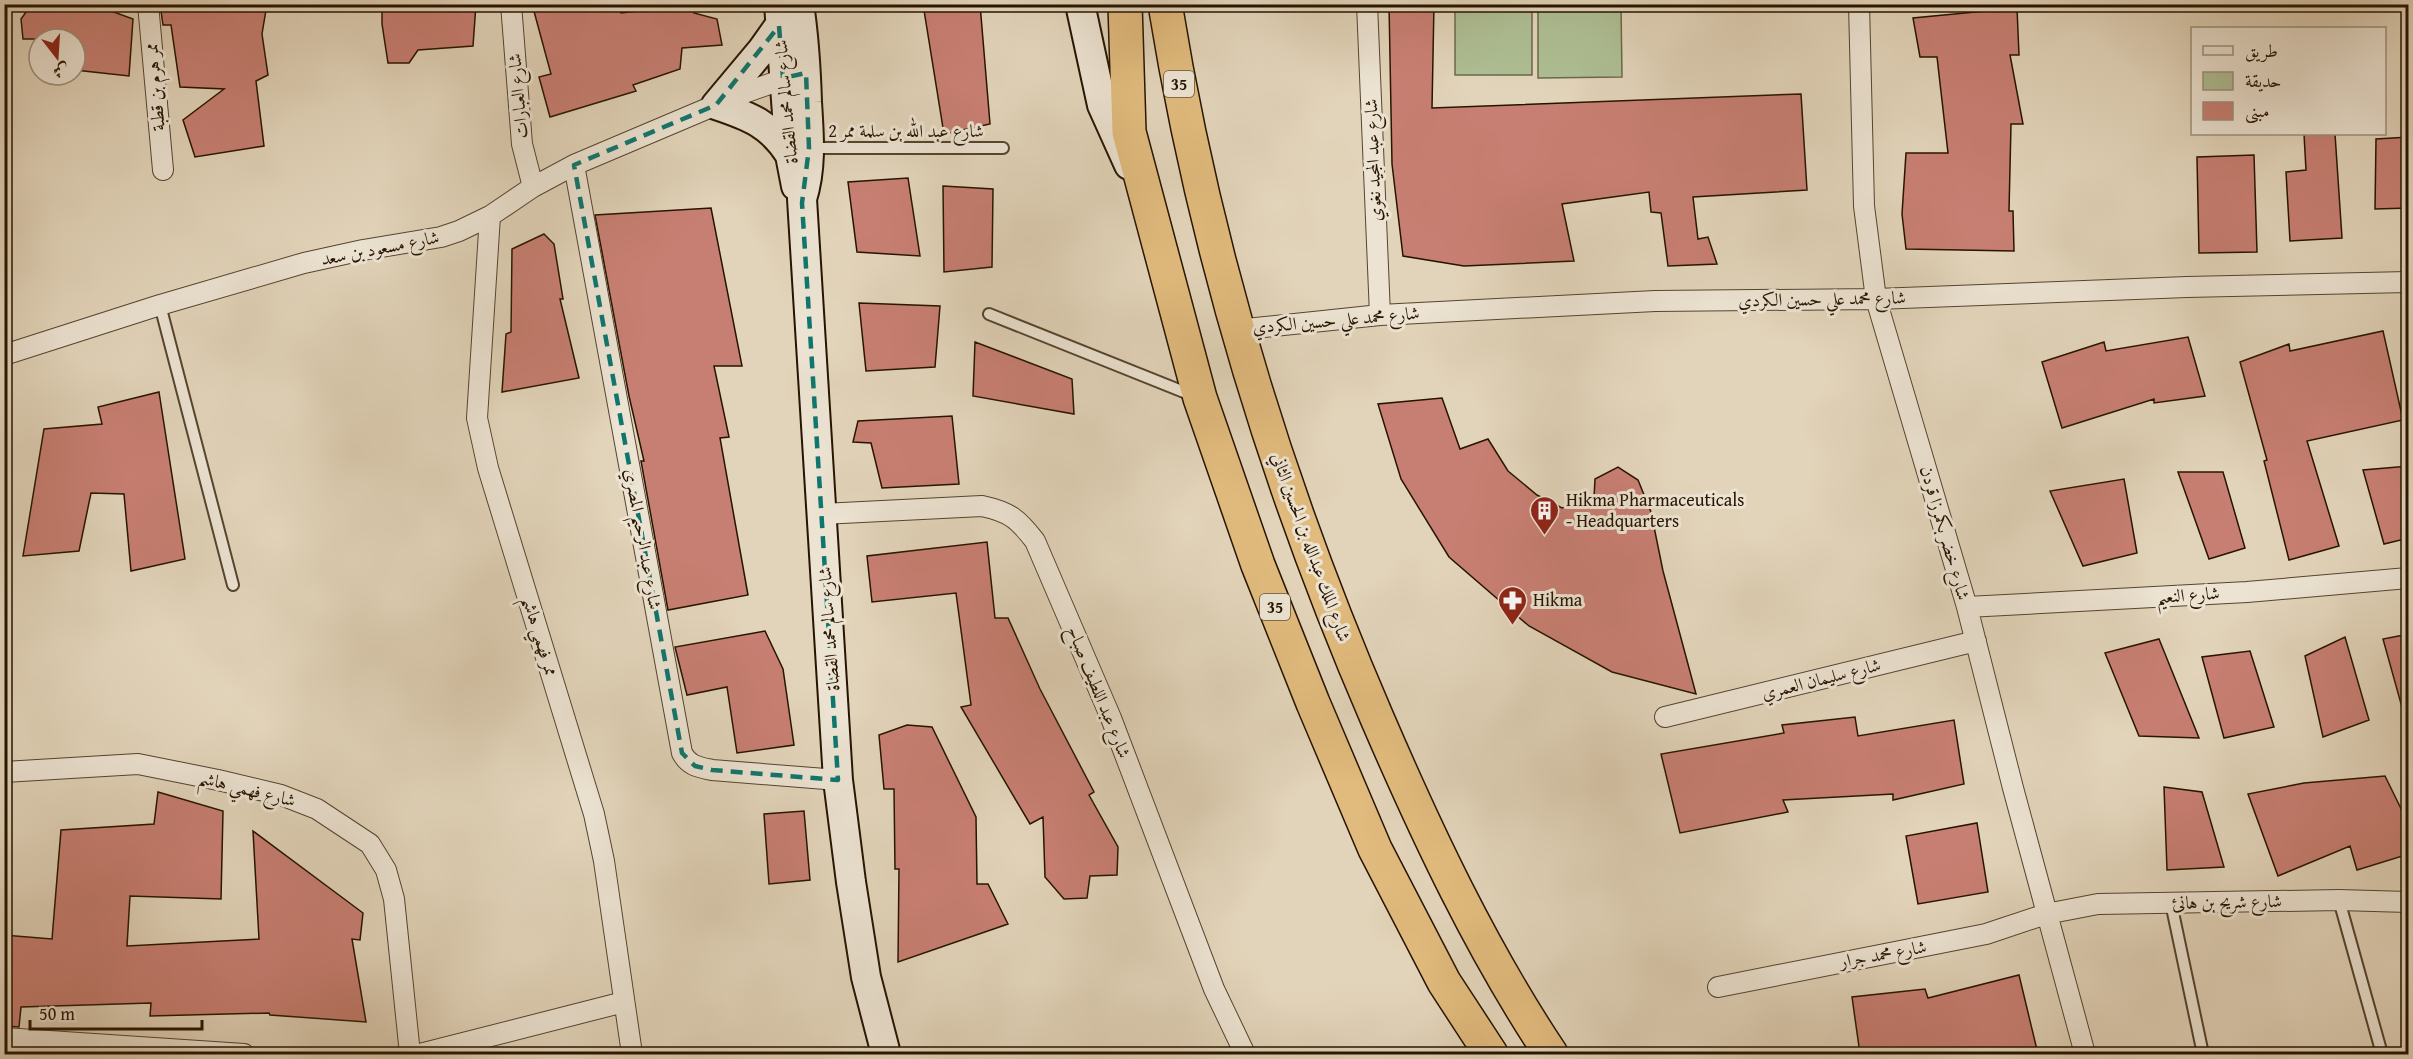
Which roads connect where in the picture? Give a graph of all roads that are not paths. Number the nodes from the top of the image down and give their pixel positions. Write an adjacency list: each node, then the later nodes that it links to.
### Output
1 (148, 4): 17 (street, ممر هرم بن قطبة)
2 (511, 4): 18 (street, شارع العبارات)
3 (799, 4): 11 (street, شارع سالم محمد القضاة)
4 (1080, 4): 19 (street)
5 (1125, 4): 19 (highway, 35)
6 (1165, 4): 15 (highway, شارع الملك عبدالله بن الحسين الثاني / 35)
7 (1181, 4): 15 (street)
8 (1367, 4): 25 (street, شارع عبد المجيد نغوي)
9 (1859, 4): 22 (street, شارع خضر بكمرزا قردن)
10 (779, 15): 11 (street, شارع سالم محمد القضاة); 12 (street)
11 (794, 76): 12 (street, شارع مسعود بن سعد); 14 (street, شارع سالم محمد القضاة)
12 (716, 105): 14 (street); 16 (street, شارع مسعود بن سعد)
13 (1003, 148): 14 (lane, شارع عبد الله بن سلمة ممر 2)
14 (800, 151): 29 (street, شارع سالم محمد القضاة)
15 (1194, 163): 26 (highway, شارع الملك عبدالله بن الحسين الثاني / 35)
16 (574, 165): 18 (street, شارع مسعود بن سعد); 36 (street, شارع عبد الرحيم المصري)
17 (163, 170)
18 (533, 187): 20 (street, شارع مسعود بن سعد)
19 (1147, 203): 28 (highway, 35)
20 (490, 216): 23 (street, شارع مسعود بن سعد); 42 (street, ممر فهمي هاشم)
21 (2409, 282): 22 (street, شارع محمد علي حسين الكردي)
22 (1876, 299): 25 (street, شارع محمد علي حسين الكردي); 32 (street, شارع خضر بكمرزا قردن)
23 (160, 305): 27 (street, شارع مسعود بن سعد); 31 (lane)
24 (989, 314): 28 (lane)
25 (1380, 315): 26 (street, شارع محمد علي حسين الكردي)
26 (1236, 330): 52 (highway, شارع الملك عبدالله بن الحسين الثاني / 35)
27 (4, 355)
28 (1200, 398): 51 (highway, 35)
29 (822, 514): 36 (street, شارع سالم محمد القضاة); 50 (street, شارع عبد اللطيف صباح)
30 (2409, 578): 32 (street, شارع النعيم)
31 (232, 585)
32 (1967, 608): 33 (street, شارع خضر بكمرزا قردن)
33 (1976, 641): 34 (street, شارع سليمان العمري); 40 (street, شارع خضر بكمرزا قردن)
34 (1665, 717)
35 (4, 772): 46 (street, شارع فهمي هاشم)
36 (838, 780): 49 (street, شارع سالم محمد القضاة)
37 (2339, 900): 38 (street, شارع شريح بن هانئ); 39 (street, شارع شريح بن هانئ); 55 (lane)
38 (2409, 902)
39 (2171, 903): 40 (street, شارع شريح بن هانئ); 54 (lane)
40 (2046, 914): 41 (street, شارع محمد جرار); 53 (street, شارع خضر بكمرزا قردن)
41 (1718, 987)
42 (624, 1002): 47 (street); 48 (street, ممر فهمي هاشم)
43 (16, 1044): 44 (street)
44 (205, 1054): 45 (street)
45 (244, 1054)
46 (410, 1054)
47 (420, 1054)
48 (632, 1054)
49 (886, 1054)
50 (1245, 1054)
51 (1491, 1054)
52 (1551, 1054)
53 (2085, 1054)
54 (2203, 1054)
55 (2382, 1054)

